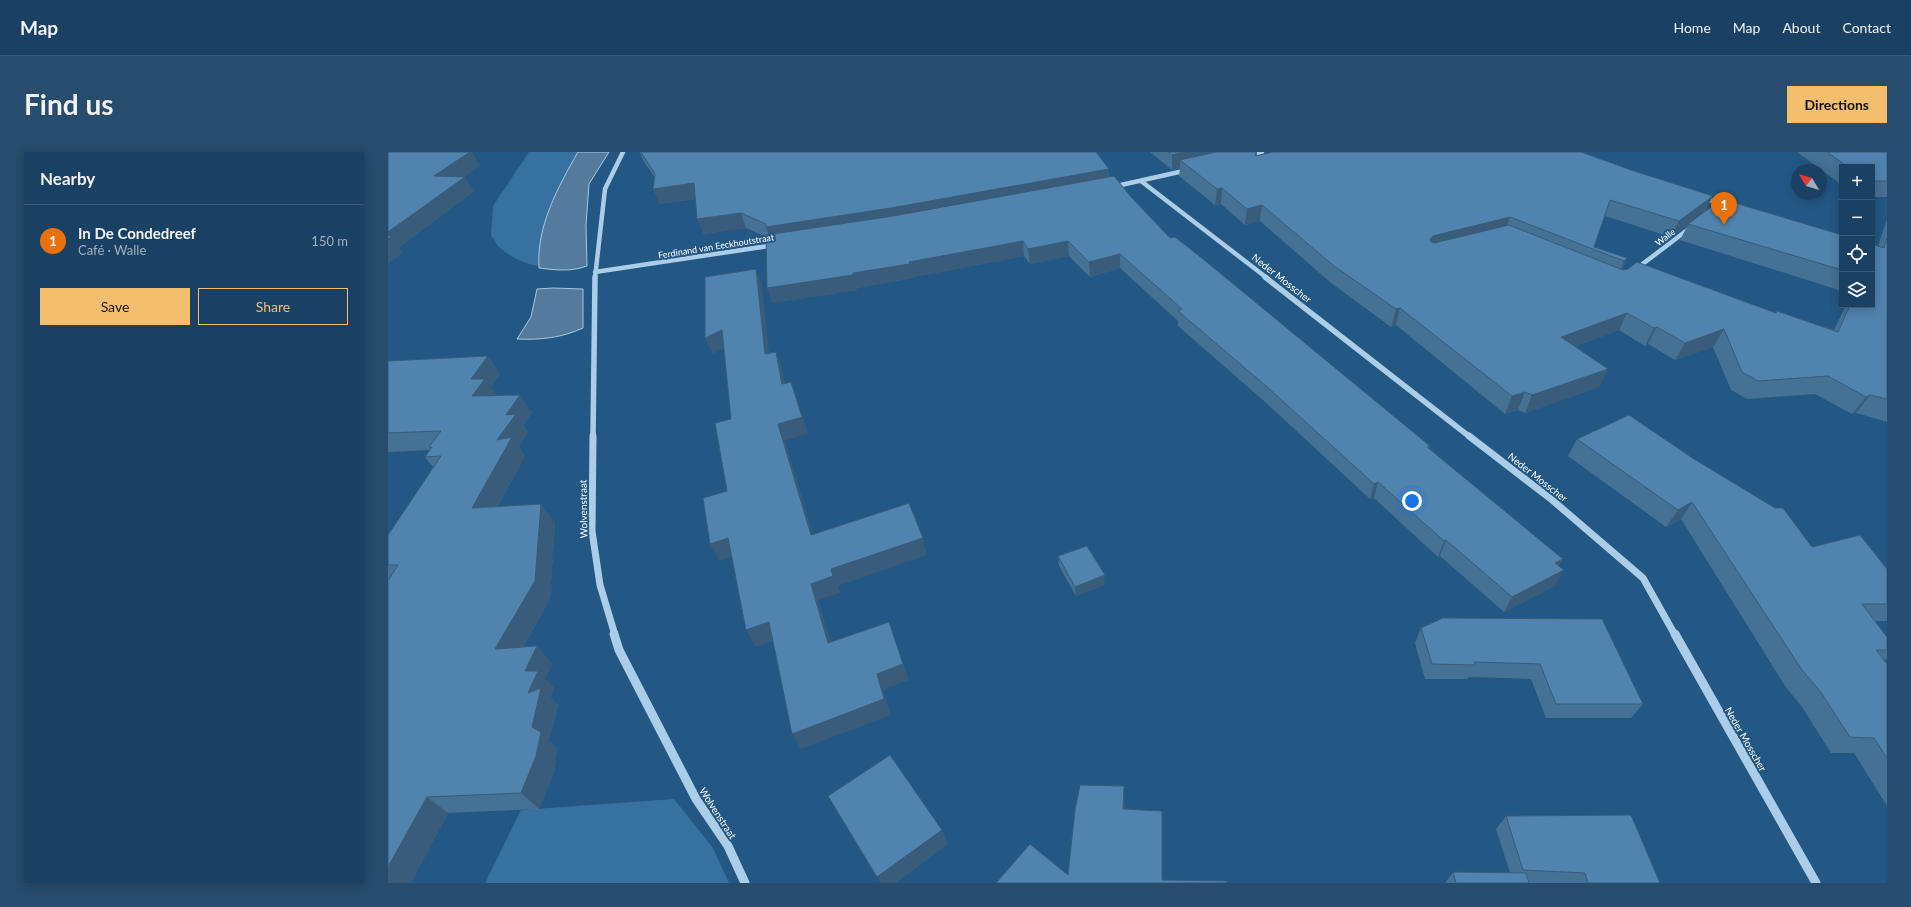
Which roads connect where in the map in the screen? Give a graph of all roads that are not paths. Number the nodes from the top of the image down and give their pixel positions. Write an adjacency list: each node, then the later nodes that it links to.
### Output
1 (623, 152): 13 (street, Wolvenstraat)
2 (1262, 152): 3 (street)
3 (1247, 156)
4 (1194, 168): 5 (street)
5 (1141, 181): 6 (street); 16 (street, Neder Mosscher)
6 (1110, 187)
7 (1701, 197): 8 (street)
8 (1722, 204): 9 (street); 10 (street)
9 (1730, 206)
10 (1716, 209)
11 (1698, 223): 14 (street, Walle)
12 (784, 244): 13 (street, Ferdinand van Eeckhoutstraat)
13 (595, 272): 15 (street, Wolvenstraat)
14 (1630, 274)
15 (745, 883)
16 (1816, 883)

